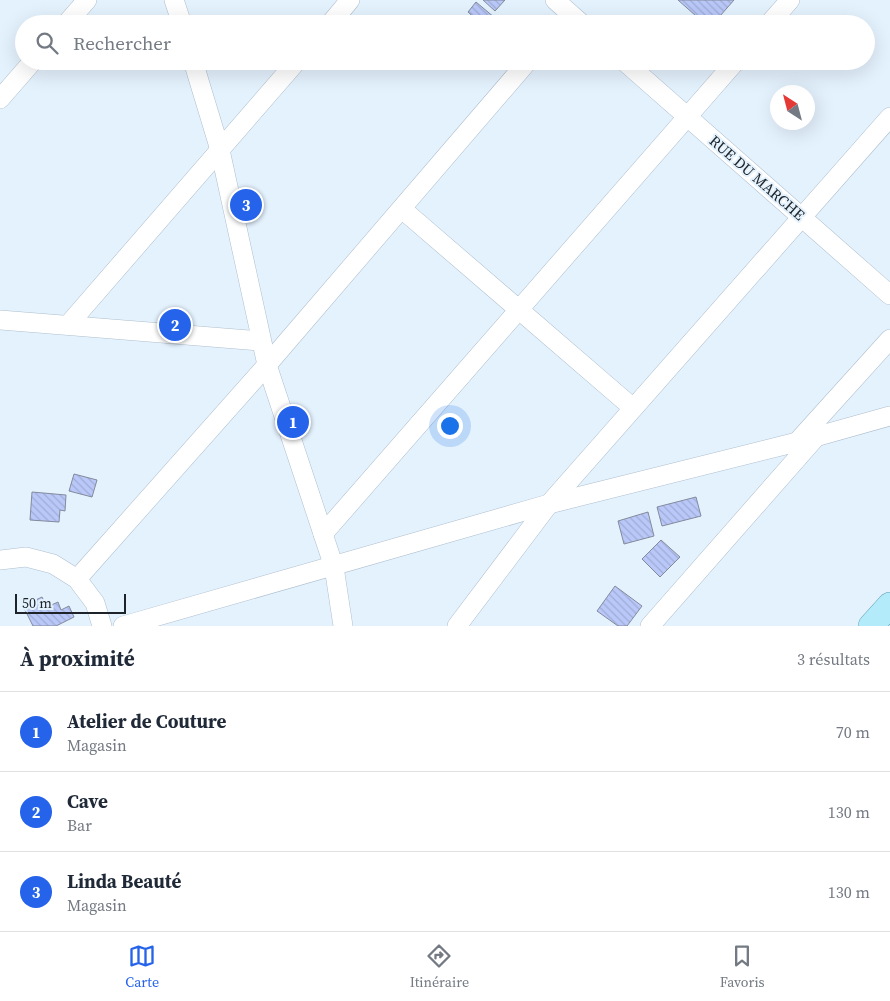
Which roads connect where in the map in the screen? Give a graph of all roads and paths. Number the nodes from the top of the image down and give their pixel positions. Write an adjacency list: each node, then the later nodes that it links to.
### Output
1 (174, 0): 7 (street)
2 (350, 0): 8 (street)
3 (555, 0): 9 (street)
4 (790, 0): 10 (street)
5 (80, 3): 6 (street)
6 (72, 15)
7 (179, 15)
8 (338, 15)
9 (566, 15)
10 (777, 15)
11 (25, 70): 17 (street)
12 (196, 70): 20 (street)
13 (289, 70): 20 (street)
14 (520, 70): 21 (street)
15 (634, 70): 18 (street, RUE DU MARCHE)
16 (728, 70): 18 (street)
17 (0, 99)
18 (687, 117): 22 (street, RUE DU MARCHE); 24 (street)
19 (890, 117): 22 (street)
20 (220, 150): 26 (street); 28 (street)
21 (402, 209): 24 (street); 29 (street)
22 (803, 218): 23 (street, RUE DU MARCHE); 30 (street)
23 (890, 295)
24 (519, 310): 30 (street); 35 (street)
25 (0, 320): 26 (street)
26 (68, 325): 28 (street)
27 (890, 339): 33 (street)
28 (261, 341): 29 (street)
29 (268, 365): 35 (street); 38 (street)
30 (633, 408): 34 (street)
31 (890, 416): 32 (street)
32 (816, 437): 33 (street); 44 (street)
33 (797, 442): 34 (street)
34 (549, 504): 37 (street); 43 (street)
35 (323, 534): 37 (street)
36 (0, 560): 38 (street)
37 (334, 567): 41 (street); 42 (street)
38 (77, 579): 40 (street)
39 (890, 605): 45 (main road)
40 (102, 626)
41 (124, 626)
42 (343, 626)
43 (457, 626)
44 (650, 626)
45 (871, 626)

